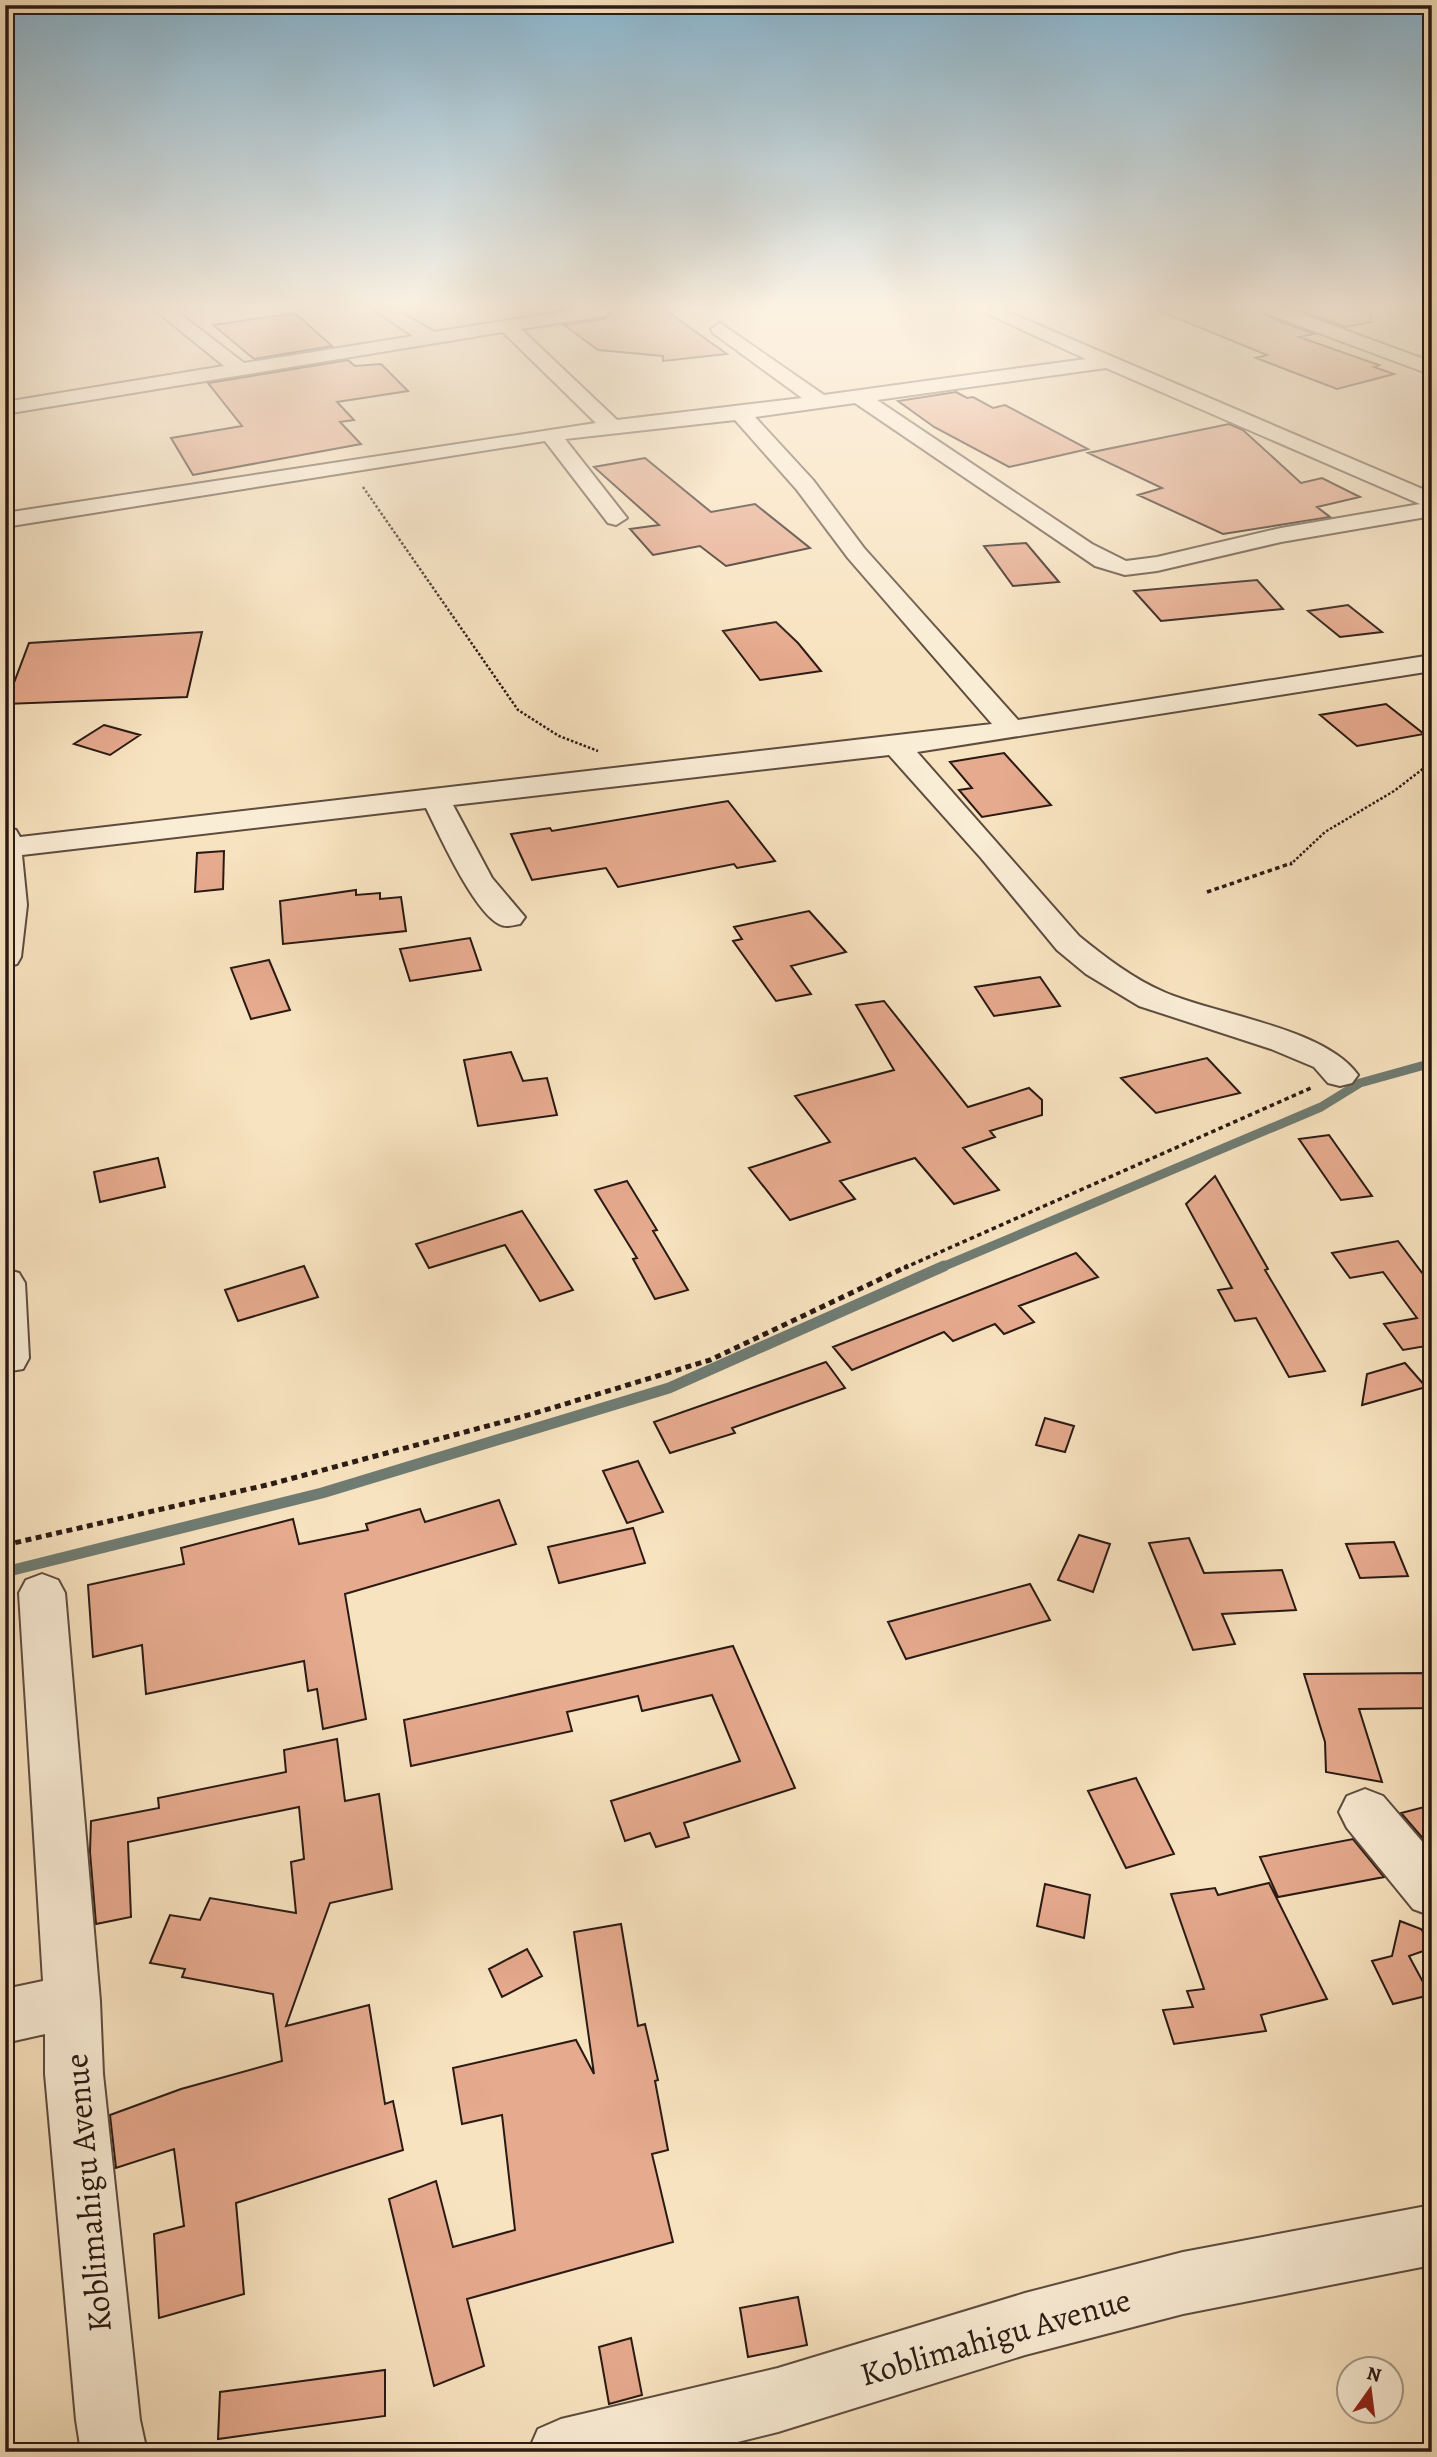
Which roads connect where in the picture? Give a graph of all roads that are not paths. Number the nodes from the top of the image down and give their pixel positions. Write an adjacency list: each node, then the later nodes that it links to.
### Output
1 (610, 425): 6 (street)
2 (633, 425): 6 (street)
3 (751, 425): 13 (street)
4 (900, 425): 9 (street)
5 (1254, 425): 8 (street)
6 (612, 427): 7 (street)
7 (550, 434): 10 (street); 11 (street)
8 (1432, 501)
9 (1432, 509)
10 (616, 518)
11 (5, 520)
12 (1432, 663): 13 (street)
13 (1012, 730): 14 (street)
14 (896, 746): 15 (street); 19 (street)
15 (435, 798): 16 (street); 17 (street)
16 (6, 844): 18 (street)
17 (509, 917)
18 (5, 957)
19 (1340, 1075)
20 (5, 1283): 21 (street)
21 (8, 1358)
22 (42, 1592): 25 (street, Koblimahigu Avenue)
23 (1365, 1812): 24 (street)
24 (1432, 1892)
25 (72, 2001): 26 (street); 28 (street, Koblimahigu Avenue)
26 (5, 2016)
27 (1432, 2235): 29 (street, Koblimahigu Avenue)
28 (114, 2452)
29 (561, 2452)

